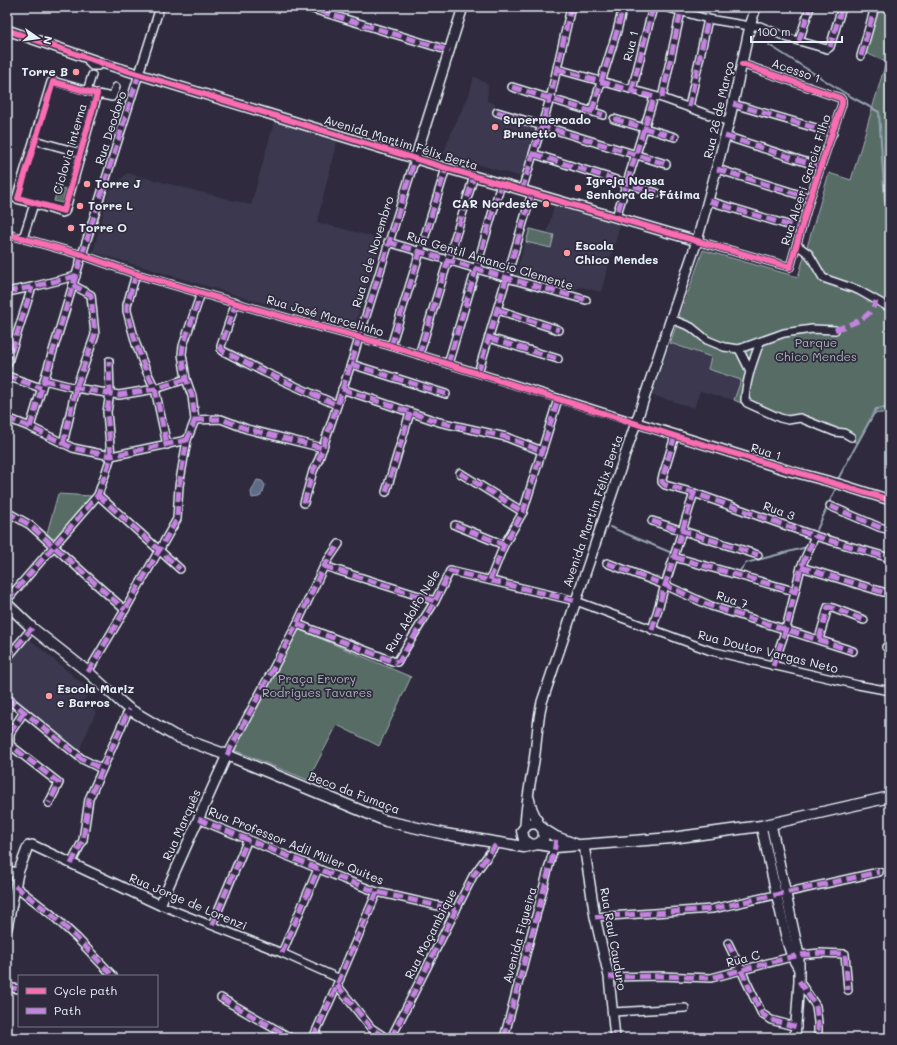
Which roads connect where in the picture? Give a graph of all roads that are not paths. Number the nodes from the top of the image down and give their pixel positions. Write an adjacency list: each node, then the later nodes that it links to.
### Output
1 (160, 7): 22 (street, Rua Deodoro)
2 (306, 7): 17 (street)
3 (463, 7): 17 (street, Rua 6 de Novembro)
4 (571, 7): 21 (street)
5 (623, 7): 23 (street)
6 (653, 7): 27 (street, Rua 1)
7 (665, 7): 12 (street)
8 (756, 7): 14 (street, Rua 26 de Março)
9 (810, 7): 16 (street)
10 (842, 7): 16 (street)
11 (875, 7): 18 (street)
12 (681, 11): 13 (street); 29 (street)
13 (708, 19): 14 (street); 33 (street)
14 (750, 26): 16 (street); 19 (street, Rua 26 de Março)
15 (7, 30): 20 (street, Avenida Martim Félix Berta)
16 (799, 41)
17 (450, 51): 48 (street, Rua 6 de Novembro)
18 (861, 56)
19 (742, 64): 31 (street, Acesso 1); 32 (street, Rua 26 de Março)
20 (93, 68): 22 (street, Avenida Martim Félix Berta); 26 (street)
21 (556, 69): 23 (street); 30 (street)
22 (139, 74): 48 (street, Avenida Martim Félix Berta); 70 (street, Rua Deodoro)
23 (601, 82): 27 (street); 35 (street)
24 (116, 87): 28 (street)
25 (512, 87): 30 (street)
26 (86, 90): 28 (street); 44 (street)
27 (632, 90): 29 (street)
28 (98, 94): 45 (street)
29 (658, 98): 33 (street); 40 (street)
30 (550, 99): 35 (street); 39 (street)
31 (842, 100): 41 (street, Rua Alceri Garcia Filho)
32 (733, 104): 38 (street, Rua 26 de Março); 41 (street)
33 (689, 107): 38 (street)
34 (497, 112): 39 (street)
35 (592, 112): 36 (street)
36 (603, 115)
37 (614, 118): 40 (street)
38 (729, 122): 42 (street, Rua 26 de Março)
39 (542, 126): 46 (street); 47 (street)
40 (644, 128): 43 (street); 47 (street)
41 (833, 133): 50 (street, Rua Alceri Garcia Filho)
42 (725, 136): 50 (street); 52 (street, Rua 26 de Março)
43 (674, 137)
44 (34, 140): 45 (street); 61 (street)
45 (81, 153): 61 (street)
46 (534, 154): 55 (street); 56 (street)
47 (636, 156): 49 (street); 55 (street)
48 (415, 159): 51 (street, Avenida Martim Félix Berta); 67 (street, Rua 6 de Novembro)
49 (666, 164)
50 (821, 167): 59 (street, Rua Alceri Garcia Filho)
51 (446, 168): 53 (street, Avenida Martim Félix Berta); 69 (street)
52 (717, 169): 59 (street); 60 (street, Rua 26 de Março)
53 (474, 176): 54 (street, Avenida Martim Félix Berta); 71 (street)
54 (501, 184): 56 (street, Avenida Martim Félix Berta); 73 (street)
55 (627, 184): 58 (street); 62 (street)
56 (522, 190): 57 (street, Avenida Martim Félix Berta)
57 (532, 193): 62 (street, Avenida Martim Félix Berta); 76 (street)
58 (657, 193)
59 (810, 198): 63 (street, Rua Alceri Garcia Filho)
60 (709, 201): 63 (street); 66 (street, Rua 26 de Março)
61 (32, 204): 65 (street)
62 (616, 217): 66 (street, Avenida Martim Félix Berta)
63 (801, 229): 68 (street, Rua Alceri Garcia Filho)
64 (7, 234): 65 (street, Rua José Marcelinho)
65 (21, 238): 70 (street, Rua José Marcelinho)
66 (697, 241): 72 (street, Avenida Martim Félix Berta); 85 (street, Avenida Martim Félix Berta)
67 (388, 242): 69 (street, Rua Gentil Amancio Clemente); 88 (street, Rua 6 de Novembro)
68 (797, 245): 72 (street, Rua Alceri Garcia Filho); 83 (street)
69 (420, 251): 71 (street, Rua Gentil Amancio Clemente); 91 (street)
70 (82, 256): 74 (street, Rua José Marcelinho); 75 (street, Rua Deodoro)
71 (449, 260): 73 (street, Rua Gentil Amancio Clemente); 93 (street)
72 (790, 267)
73 (476, 268): 76 (street, Rua Gentil Amancio Clemente); 97 (street)
74 (136, 274): 80 (street, Rua José Marcelinho); 106 (street)
75 (76, 276): 77 (street, Rua Deodoro); 78 (street)
76 (507, 278): 81 (street, Rua Gentil Amancio Clemente); 84 (street)
77 (73, 285): 103 (street, Rua Deodoro); 105 (street)
78 (32, 287): 79 (street); 98 (street)
79 (7, 292)
80 (201, 292): 82 (street, Rua José Marcelinho); 102 (street)
81 (586, 300)
82 (236, 302): 88 (street, Rua José Marcelinho); 111 (street)
83 (890, 308)
84 (498, 310): 86 (street); 89 (street)
85 (671, 319): 92 (street); 115 (street, Avenida Martim Félix Berta)
86 (559, 330)
87 (835, 330): 90 (street)
88 (359, 337): 91 (street, Rua José Marcelinho); 96 (street, Rua 6 de Novembro)
89 (489, 338): 94 (street); 100 (street)
90 (760, 342): 92 (street); 99 (street)
91 (391, 346): 93 (street, Rua José Marcelinho)
92 (739, 349): 99 (street)
93 (419, 355): 97 (street, Rua José Marcelinho)
94 (558, 359)
95 (109, 361): 108 (street)
96 (351, 364): 107 (street, Rua 6 de Novembro); 109 (street)
97 (448, 364): 100 (street, Rua José Marcelinho)
98 (7, 365)
99 (750, 370): 118 (street)
100 (478, 373): 110 (street, Rua José Marcelinho)
101 (7, 376): 104 (street)
102 (186, 379): 106 (street); 114 (street)
103 (44, 380): 104 (street, Rua Deodoro); 105 (street)
104 (41, 388): 116 (street, Rua Deodoro)
105 (76, 388): 108 (street); 120 (street)
106 (155, 389): 108 (street); 121 (street)
107 (342, 389): 111 (street, Rua 6 de Novembro); 112 (street)
108 (110, 392): 124 (street)
109 (446, 394)
110 (558, 399): 115 (street, Rua José Marcelinho); 123 (street)
111 (337, 404): 122 (street, Rua 6 de Novembro)
112 (410, 412): 123 (street); 126 (street)
113 (7, 418): 116 (street)
114 (195, 420): 119 (street); 122 (street)
115 (636, 423): 117 (street, Rua 1); 156 (street, Avenida Martim Félix Berta)
116 (30, 427): 120 (street)
117 (675, 436): 127 (street, Rua 3); 129 (street, Rua 1)
118 (851, 437)
119 (187, 440): 121 (street); 142 (street)
120 (63, 444): 124 (street)
121 (167, 445): 124 (street)
122 (323, 448): 130 (street, Rua 6 de Novembro)
123 (542, 451): 133 (street)
124 (111, 456): 128 (street)
125 (460, 473): 133 (street)
126 (386, 492)
127 (694, 493): 136 (street); 138 (street, Rua 3)
128 (98, 495): 141 (street); 142 (street)
129 (890, 500)
130 (304, 503)
131 (830, 506): 137 (street)
132 (7, 512): 141 (street)
133 (523, 512): 140 (street)
134 (652, 521): 136 (street)
135 (455, 525): 140 (street)
136 (682, 530): 143 (street); 144 (street)
137 (890, 530)
138 (815, 536): 145 (street, Rua 3); 148 (street)
139 (339, 544): 147 (street)
140 (504, 545): 150 (street)
141 (55, 547): 154 (street); 158 (street)
142 (159, 550): 149 (street); 158 (street)
143 (758, 555)
144 (674, 556): 151 (street); 152 (street)
145 (890, 558)
146 (607, 563): 151 (street, Rua 7)
147 (324, 566): 155 (street); 160 (street)
148 (801, 567): 152 (street); 153 (street)
149 (180, 569)
150 (490, 580): 155 (street, Rua Adolfo Nele); 156 (street, Rua Adolfo Nele)
151 (665, 585): 162 (street, Rua 7); 163 (street)
152 (794, 591): 162 (street)
153 (884, 592)
154 (7, 600)
155 (435, 601): 160 (street, Rua Adolfo Nele)
156 (576, 601): 163 (street, Rua Doutor Vargas Neto); 175 (street, Avenida Martim Félix Berta)
157 (7, 604): 161 (main road, Beco da Fumaça)
158 (126, 610): 168 (street)
159 (864, 620): 164 (street)
160 (297, 624): 173 (street)
161 (32, 628): 166 (street); 168 (main road, Beco da Fumaça)
162 (786, 629): 164 (street, Rua 7); 167 (street)
163 (652, 630): 167 (street, Rua Doutor Vargas Neto)
164 (818, 639): 165 (street, Rua 7)
165 (853, 651)
166 (7, 658)
167 (773, 666): 169 (street, Rua Doutor Vargas Neto)
168 (88, 672): 171 (main road, Beco da Fumaça)
169 (890, 690)
170 (7, 698): 172 (street)
171 (129, 709): 173 (main road, Beco da Fumaça); 174 (street)
172 (24, 712): 174 (street); 177 (street)
173 (227, 755): 178 (street, Rua Marquês); 184 (main road, Beco da Fumaça)
174 (102, 768): 187 (street)
175 (527, 792): 180 (street, Avenida Martim Félix Berta); 181 (street, Avenida Martim Félix Berta)
176 (890, 797): 179 (main road)
177 (49, 803)
178 (198, 819): 182 (street, Rua Professor Adil Müler Quites); 195 (street, Rua Marquês)
179 (766, 825): 186 (main road); 194 (street)
180 (541, 827): 181 (main road); 183 (main road); 185 (main road)
181 (523, 830): 184 (main road); 185 (main road)
182 (248, 839): 188 (street, Rua Professor Adil Müler Quites); 198 (street)
183 (555, 842): 185 (main road); 186 (main road); 220 (street, Avenida Figueira)
184 (498, 843): 185 (main road, Beco da Fumaça); 196 (street, Rua Moçambique)
185 (535, 844)
186 (583, 845): 197 (street, Rua Raul Cauduro)
187 (71, 864): 191 (street, Rua Jorge de Lorenzi); 195 (street, Rua Jorge de Lorenzi)
188 (318, 869): 193 (street, Rua Professor Adil Müler Quites); 201 (street)
189 (7, 871): 191 (street)
190 (879, 872): 194 (street)
191 (18, 873): 192 (street)
192 (15, 886): 199 (street); 204 (street)
193 (377, 892): 196 (street, Rua Professor Adil Müler Quites); 206 (street)
194 (781, 894): 197 (street); 202 (street)
195 (160, 905): 198 (street, Rua Jorge de Lorenzi)
196 (456, 910): 219 (street, Rua Moçambique)
197 (595, 917): 205 (street, Rua Raul Cauduro)
198 (212, 925): 201 (street, Rua Jorge de Lorenzi)
199 (7, 928)
200 (728, 943): 203 (street)
201 (282, 953): 206 (street, Rua Jorge de Lorenzi)
202 (796, 956): 203 (street, Rua C); 207 (street); 210 (street, Rua C)
203 (741, 971): 205 (street, Rua C); 214 (street)
204 (112, 975)
205 (609, 977): 213 (street, Rua Raul Cauduro)
206 (338, 982): 217 (street); 218 (street, Rua Jorge de Lorenzi)
207 (799, 982): 214 (street); 222 (street)
208 (7, 987): 209 (street)
209 (18, 989)
210 (848, 990)
211 (221, 998): 216 (street)
212 (685, 1008): 213 (street)
213 (613, 1012): 215 (street, Rua Raul Cauduro)
214 (797, 1027): 221 (street)
215 (614, 1037)
216 (291, 1038)
217 (312, 1038)
218 (386, 1038)
219 (391, 1038)
220 (504, 1038)
221 (795, 1038)
222 (818, 1038)

